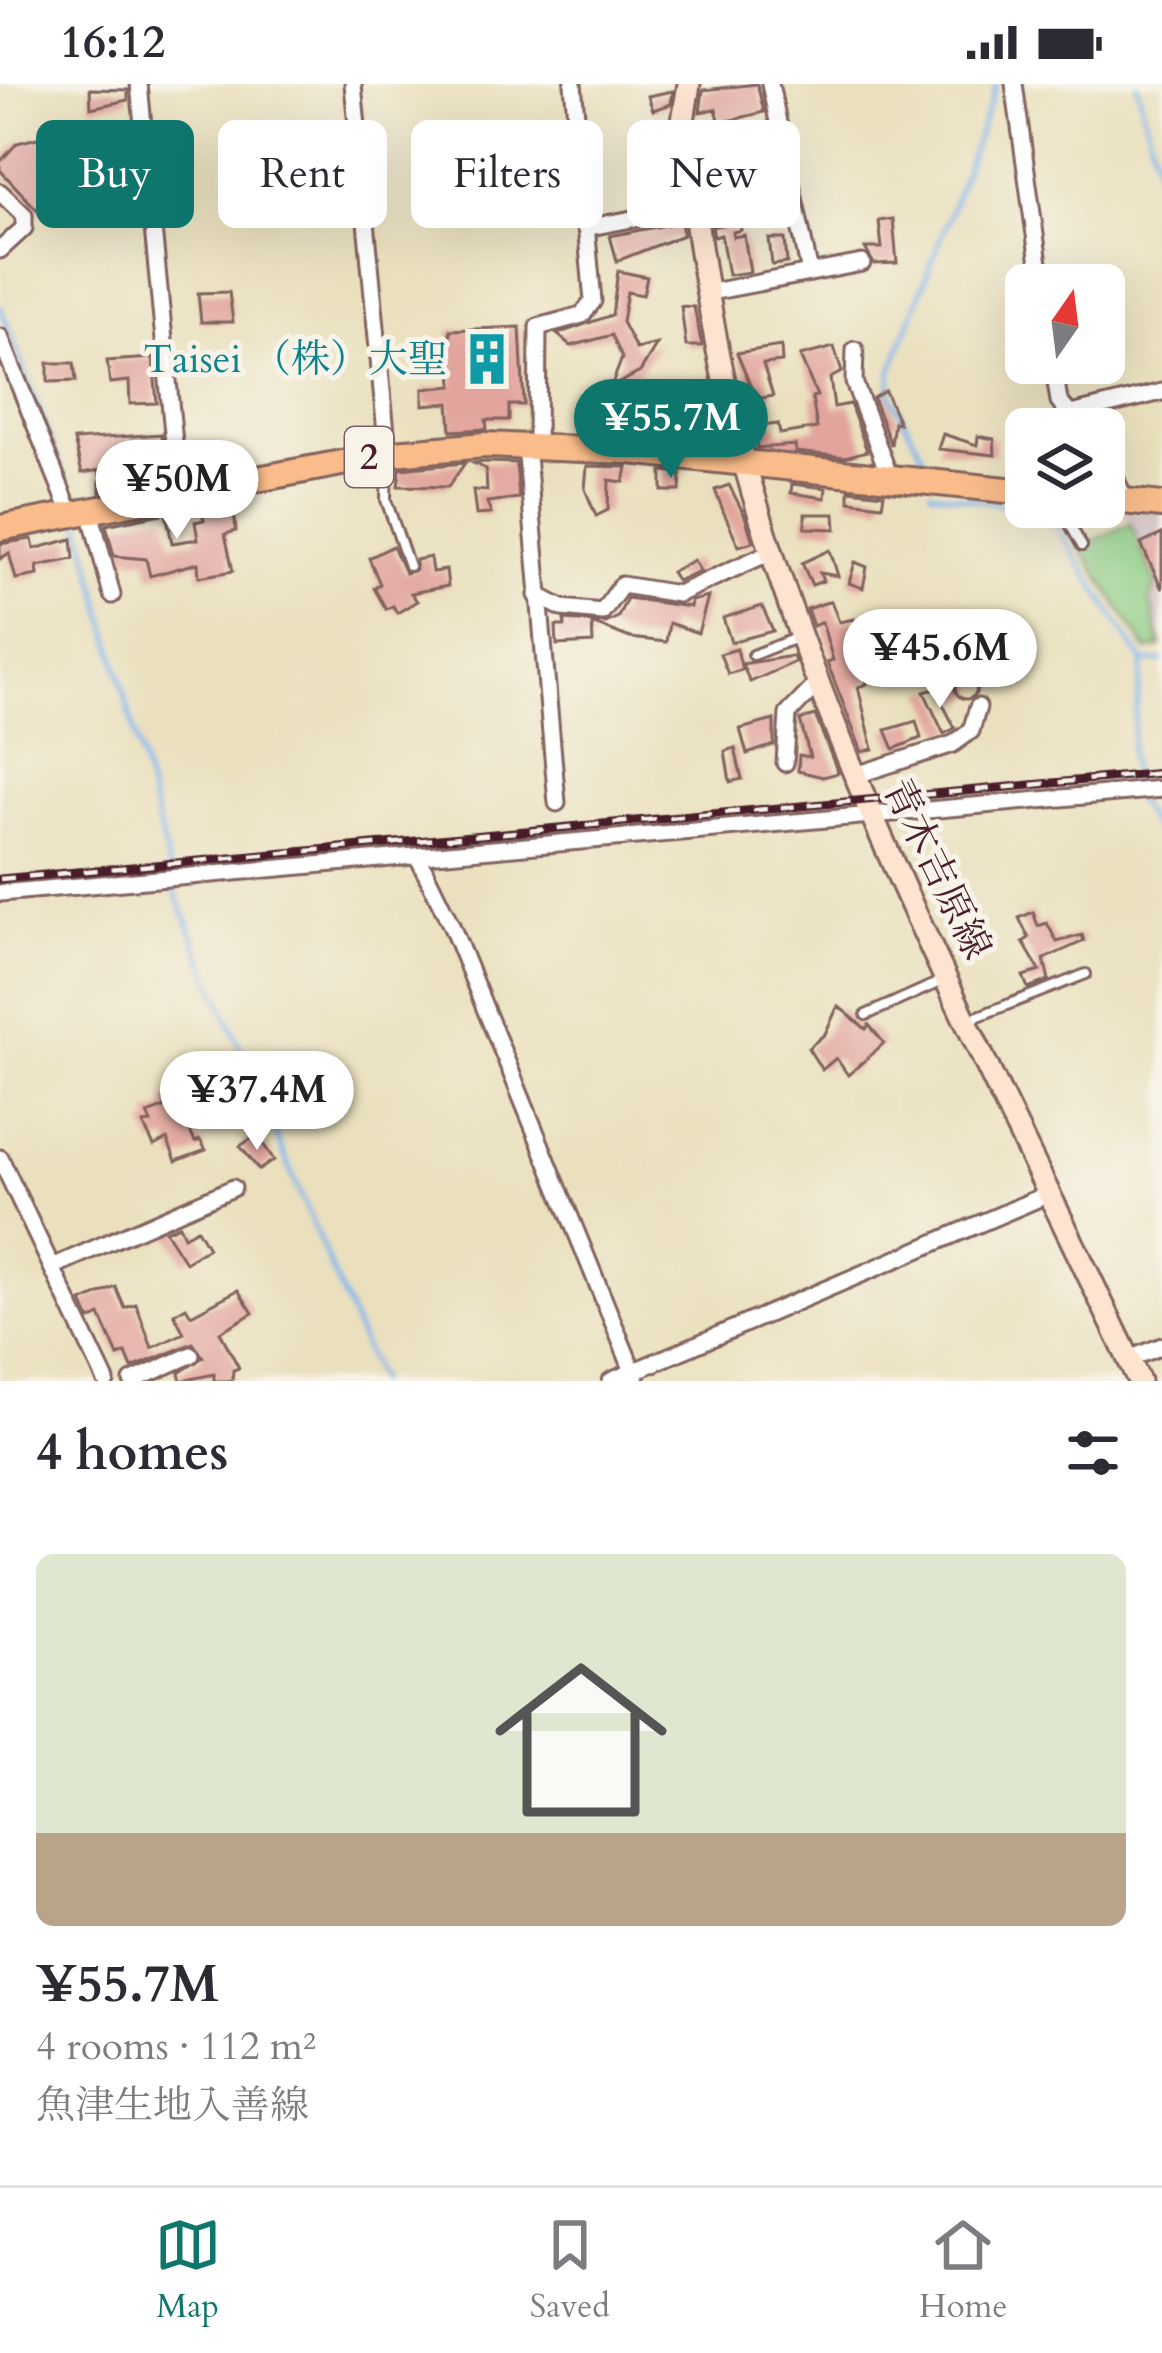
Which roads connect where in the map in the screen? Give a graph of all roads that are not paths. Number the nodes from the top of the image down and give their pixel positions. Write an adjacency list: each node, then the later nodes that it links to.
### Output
1 (139, 84): 26 (street)
2 (353, 84): 22 (street)
3 (573, 84): 11 (street)
4 (689, 84): 7 (main road, 青木吉原線)
5 (770, 84): 15 (street)
6 (1014, 84): 14 (street)
7 (683, 120)
8 (0, 192): 12 (street)
9 (627, 221): 11 (street)
10 (699, 228): 16 (main road, 青木吉原線)
11 (585, 229): 21 (street)
12 (0, 250)
13 (862, 262): 15 (street)
14 (1039, 264)
15 (810, 273): 16 (street)
16 (711, 292): 23 (main road, 青木吉原線)
17 (0, 337): 29 (street)
18 (855, 350): 24 (street)
19 (1162, 392): 20 (street)
20 (1096, 408)
21 (531, 444): 22 (main road, 2); 23 (main road, 2); 36 (street)
22 (388, 454): 26 (main road, 2); 34 (lane)
23 (744, 463): 24 (main road, 2); 33 (main road, 青木吉原線)
24 (890, 478): 25 (main road, 2)
25 (1005, 490)
26 (179, 494): 29 (main road, 2)
27 (1125, 501): 28 (main road)
28 (1162, 505)
29 (80, 512): 30 (main road, 2); 35 (street)
30 (0, 528)
31 (1072, 528): 32 (lane)
32 (1082, 546)
33 (773, 551): 36 (street); 37 (main road, 青木吉原線)
34 (409, 566)
35 (112, 595)
36 (537, 596): 44 (street)
37 (802, 635): 38 (lane); 39 (main road, 青木吉原線)
38 (753, 655)
39 (818, 682): 41 (street); 42 (main road, 青木吉原線)
40 (978, 707): 42 (street)
41 (785, 764)
42 (853, 776): 45 (main road, 青木吉原線)
43 (1162, 789): 45 (street)
44 (557, 803)
45 (871, 816): 46 (street); 49 (main road, 青木吉原線)
46 (418, 856): 47 (street); 59 (street)
47 (0, 892)
48 (1086, 974): 51 (lane)
49 (949, 978): 50 (lane); 51 (main road, 青木吉原線)
50 (866, 1015)
51 (970, 1020): 54 (main road, 青木吉原線)
52 (0, 1158): 55 (street)
53 (233, 1188): 55 (street)
54 (1051, 1193): 58 (main road, 青木吉原線); 59 (street)
55 (52, 1267): 60 (street)
56 (1162, 1346): 58 (street)
57 (191, 1355): 61 (street)
58 (1129, 1359): 63 (main road, 青木吉原線)
59 (635, 1376): 62 (street)
60 (106, 1381)
61 (132, 1381)
62 (611, 1381)
63 (1139, 1381)

